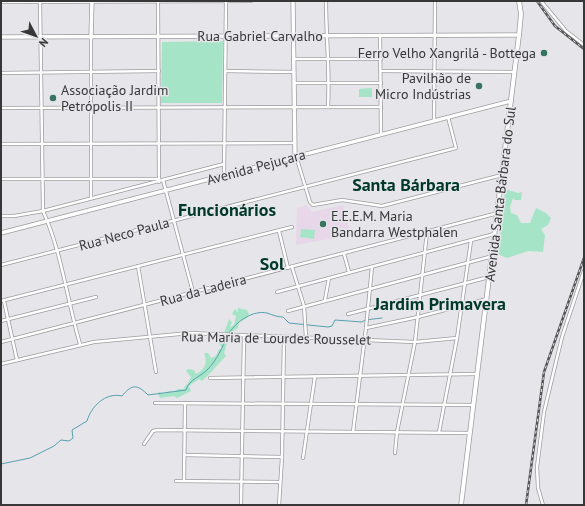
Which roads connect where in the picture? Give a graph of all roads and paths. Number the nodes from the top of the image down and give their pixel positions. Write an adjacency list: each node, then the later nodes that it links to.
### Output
1 (92, 1): 2 (street); 10 (street); 21 (street)
2 (158, 1): 11 (street); 14 (street)
3 (251, 1): 11 (street)
4 (293, 1): 16 (street)
5 (326, 1): 17 (street)
6 (434, 1): 18 (street)
7 (519, 1): 13 (main road, Avenida Santa Bárbara do Sul)
8 (541, 1): 22 (street)
9 (1, 2): 10 (street)
10 (40, 2): 20 (street)
11 (226, 2): 15 (street)
12 (380, 35): 17 (street, Rua Gabriel Carvalho); 18 (street, Rua Gabriel Carvalho); 25 (street)
13 (519, 35): 18 (street, Rua Gabriel Carvalho); 32 (main road, Avenida Santa Bárbara do Sul)
14 (158, 36): 15 (street, Rua Gabriel Carvalho); 21 (street, Rua Gabriel Carvalho); 26 (street)
15 (226, 36): 16 (street, Rua Gabriel Carvalho); 27 (street)
16 (292, 36): 17 (street, Rua Gabriel Carvalho); 23 (street)
17 (327, 36): 24 (street)
18 (435, 36): 29 (street)
19 (1, 37): 20 (street, Rua Gabriel Carvalho)
20 (40, 37): 21 (street, Rua Gabriel Carvalho); 34 (street)
21 (92, 37): 30 (street)
22 (584, 46)
23 (293, 59): 24 (street); 31 (street)
24 (329, 59): 25 (street); 36 (street)
25 (380, 59): 28 (street)
26 (159, 71): 30 (street); 40 (street)
27 (226, 71): 31 (street); 41 (street)
28 (381, 71): 29 (street); 37 (street)
29 (435, 71): 32 (street); 48 (street)
30 (92, 72): 34 (street); 46 (street)
31 (294, 72): 35 (street)
32 (515, 72): 38 (main road, Avenida Santa Bárbara do Sul)
33 (1, 73): 34 (street)
34 (40, 73): 45 (street)
35 (295, 83): 36 (street); 39 (street)
36 (329, 83): 37 (street); 42 (street)
37 (381, 83): 43 (street)
38 (511, 101): 47 (street, Avenida Pejuçara); 59 (main road, Avenida Santa Bárbara do Sul)
39 (294, 106): 41 (street); 42 (street); 54 (street)
40 (159, 107): 41 (street); 46 (street); 52 (street)
41 (226, 107): 53 (street)
42 (328, 107): 43 (street)
43 (381, 107): 49 (street)
44 (1, 108): 45 (street)
45 (42, 108): 46 (street); 50 (street)
46 (92, 108): 51 (street)
47 (448, 117): 48 (street, Avenida Pejuçara); 65 (street, Rua Neco Paula)
48 (434, 121): 49 (street, Avenida Pejuçara)
49 (381, 135): 56 (street, Avenida Pejuçara)
50 (42, 143): 51 (street); 55 (street); 61 (street)
51 (92, 143): 52 (street); 62 (street)
52 (159, 143): 53 (street); 63 (street)
53 (224, 143): 54 (street); 57 (street)
54 (294, 143): 56 (street)
55 (1, 144)
56 (295, 156): 58 (street, Avenida Pejuçara); 65 (street)
57 (224, 164): 58 (street); 64 (street)
58 (224, 175): 66 (street, Avenida Pejuçara)
59 (502, 175): 65 (street); 69 (main road, Avenida Santa Bárbara do Sul)
60 (1, 179): 61 (street)
61 (42, 179): 62 (street); 68 (street)
62 (91, 179): 63 (street); 67 (street)
63 (159, 180): 64 (street); 67 (street)
64 (163, 180): 66 (street)
65 (306, 186): 72 (street, Rua Neco Paula)
66 (166, 190): 71 (street, Avenida Pejuçara); 72 (street)
67 (91, 198): 68 (street)
68 (43, 211): 70 (street); 71 (street)
69 (498, 213): 75 (street, Rua da Ladeira); 77 (main road, Avenida Santa Bárbara do Sul)
70 (1, 216)
71 (48, 221): 76 (street, Avenida Pejuçara); 79 (street)
72 (174, 221): 79 (street, Rua Neco Paula); 82 (street)
73 (292, 227): 74 (street)
74 (279, 231): 82 (street); 89 (street)
75 (427, 232): 80 (street); 81 (street, Rua da Ladeira)
76 (1, 233)
77 (495, 234): 78 (street); 83 (main road, Avenida Santa Bárbara do Sul)
78 (471, 241): 80 (street); 84 (street)
79 (57, 251): 85 (street, Rua Neco Paula); 96 (street)
80 (426, 252): 88 (street); 92 (street)
81 (344, 254): 87 (street, Rua da Ladeira); 90 (street)
82 (182, 256): 86 (street); 99 (street)
83 (493, 256): 84 (street); 93 (main road, Avenida Santa Bárbara do Sul)
84 (467, 262): 92 (street); 95 (street)
85 (1, 265)
86 (138, 266): 96 (street); 107 (street)
87 (292, 267): 89 (street, Rua da Ladeira); 97 (street)
88 (372, 267): 90 (street); 98 (street)
89 (288, 268): 99 (street, Rua da Ladeira)
90 (349, 272): 94 (street)
91 (584, 272): 169 (street)
92 (423, 274): 98 (street); 101 (street)
93 (490, 276): 95 (street); 103 (main road, Avenida Santa Bárbara do Sul)
94 (329, 278): 97 (street); 104 (street)
95 (464, 284): 101 (street); 108 (street)
96 (66, 286): 105 (street); 106 (street)
97 (299, 286): 100 (street); 109 (street)
98 (370, 288): 104 (street); 110 (street)
99 (193, 292): 107 (street, Rua da Ladeira)
100 (277, 292)
101 (420, 296): 110 (street); 113 (street)
102 (96, 297): 106 (street)
103 (488, 298): 108 (street); 132 (main road, Avenida Santa Bárbara do Sul)
104 (325, 300): 109 (street)
105 (2, 301): 114 (street)
106 (70, 304): 114 (street); 116 (street)
107 (144, 305): 116 (street, Rua da Ladeira); 122 (street)
108 (462, 305): 113 (street); 123 (street)
109 (304, 306): 111 (street); 120 (street)
110 (368, 309): 112 (street); 117 (street)
111 (288, 311)
112 (348, 314)
113 (418, 317): 117 (street); 126 (street)
114 (9, 319): 115 (street); 121 (street)
115 (1, 321)
116 (74, 323): 121 (street, Rua da Ladeira); 127 (street)
117 (366, 328): 124 (street)
118 (244, 336): 119 (street, Rua Maria de Lourdes Rousselet); 122 (street, Rua Maria de Lourdes Rousselet); 138 (street)
119 (284, 337): 120 (street, Rua Maria de Lourdes Rousselet); 135 (street)
120 (306, 337): 124 (street, Rua Maria de Lourdes Rousselet)
121 (13, 338): 125 (street, Rua da Ladeira); 128 (street)
122 (150, 338): 127 (street, Rua Maria de Lourdes Rousselet); 130 (street)
123 (457, 338): 126 (street, Rua Maria de Lourdes Rousselet); 131 (street)
124 (364, 339): 126 (street, Rua Maria de Lourdes Rousselet); 133 (street)
125 (1, 342)
126 (415, 342): 134 (street)
127 (80, 344): 128 (street, Rua Maria de Lourdes Rousselet)
128 (17, 360): 129 (street, Rua Maria de Lourdes Rousselet)
129 (1, 364)
130 (156, 372)
131 (451, 374): 132 (street); 134 (street); 147 (street)
132 (477, 374): 146 (main road, Avenida Santa Bárbara do Sul)
133 (359, 375): 134 (street); 136 (street); 144 (street)
134 (408, 375): 145 (street)
135 (283, 376): 136 (street); 138 (street); 142 (street)
136 (315, 376): 143 (street)
137 (210, 378): 138 (street)
138 (243, 378): 141 (street)
139 (156, 403): 140 (street)
140 (186, 404): 141 (street); 148 (street)
141 (242, 404): 142 (street); 149 (street)
142 (283, 405): 143 (street); 150 (street)
143 (310, 405): 144 (street); 151 (street)
144 (356, 405): 145 (street); 152 (street)
145 (402, 405): 147 (street); 153 (street)
146 (473, 405): 147 (street); 155 (main road, Avenida Santa Bárbara do Sul)
147 (444, 406): 154 (street)
148 (185, 431): 149 (street); 156 (street); 158 (street)
149 (242, 431): 150 (street); 159 (street)
150 (282, 431): 151 (street); 160 (street)
151 (306, 432): 152 (street); 161 (street)
152 (353, 432): 153 (street)
153 (397, 432): 154 (street); 157 (street)
154 (439, 432): 155 (street)
155 (470, 433): 168 (main road, Avenida Santa Bárbara do Sul)
156 (144, 444)
157 (395, 453)
158 (185, 455): 159 (street); 163 (street)
159 (242, 457): 160 (street); 164 (street)
160 (282, 457): 165 (street)
161 (302, 458)
162 (176, 481): 163 (street)
163 (184, 481): 164 (street)
164 (241, 482): 165 (street); 166 (street)
165 (280, 482): 167 (street)
166 (241, 505)
167 (278, 505)
168 (461, 505)
169 (543, 505)

